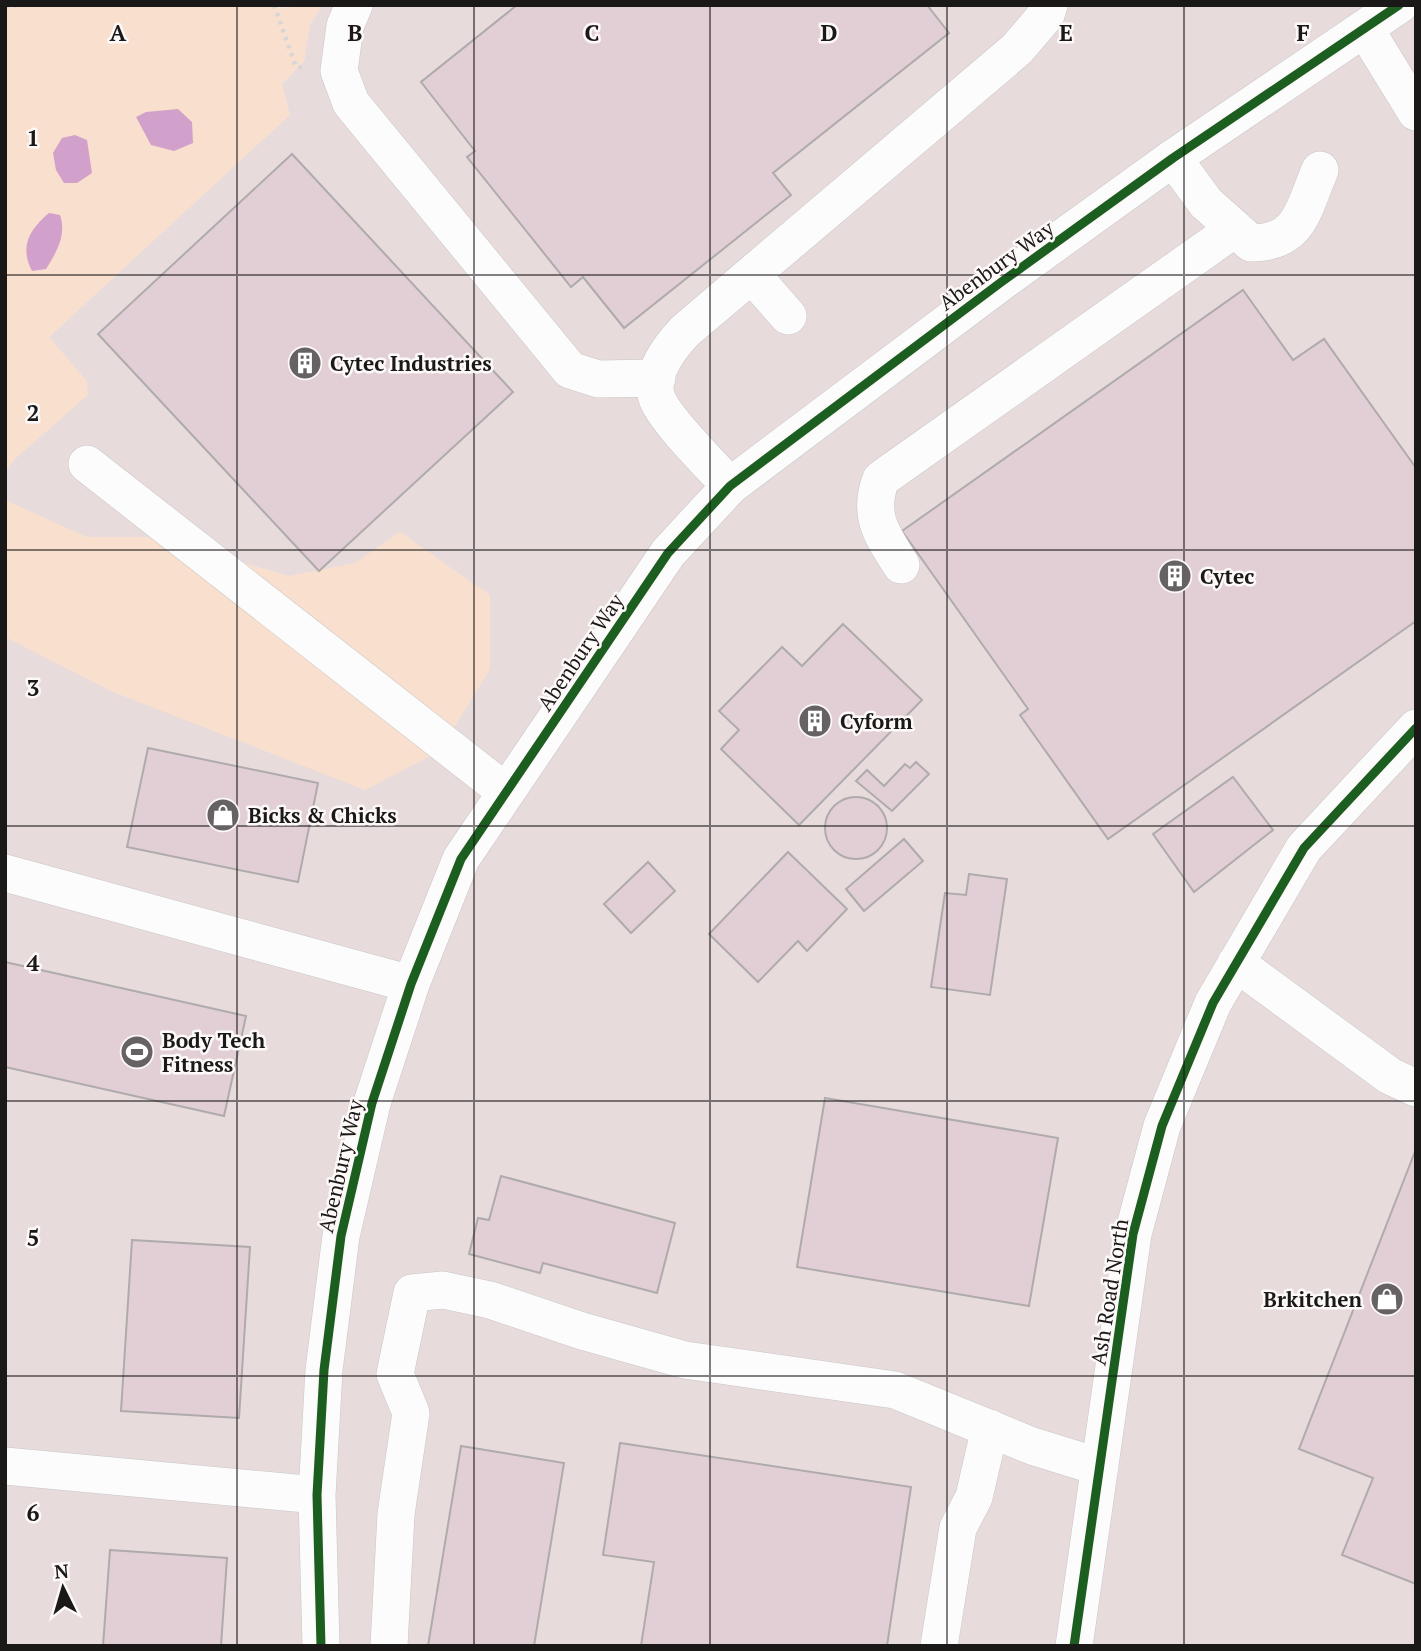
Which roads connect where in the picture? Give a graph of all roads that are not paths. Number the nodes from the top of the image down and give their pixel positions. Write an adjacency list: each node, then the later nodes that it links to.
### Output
1 (354, 5): 11 (street)
2 (1049, 5): 9 (street)
3 (1399, 5): 4 (street, Abenbury Way)
4 (1364, 29): 5 (street); 6 (street, Abenbury Way)
5 (1416, 112)
6 (1173, 158): 8 (street); 13 (street, Abenbury Way)
7 (1320, 170): 8 (street)
8 (1233, 230): 14 (street)
9 (752, 275): 10 (street); 11 (street)
10 (788, 316)
11 (657, 378): 13 (street)
12 (87, 464): 16 (street)
13 (730, 486): 16 (street, Abenbury Way)
14 (901, 565)
15 (1416, 728): 18 (street, Ash Road North)
16 (506, 792): 19 (street, Abenbury Way)
17 (5, 873): 19 (street)
18 (1237, 963): 20 (street); 23 (street, Ash Road North)
19 (411, 984): 24 (street, Abenbury Way)
20 (1416, 1088)
21 (990, 1428): 23 (street); 26 (street); 27 (street)
22 (5, 1466): 24 (street)
23 (1100, 1467): 28 (street, Ash Road North)
24 (317, 1495): 25 (street, Abenbury Way)
25 (321, 1646)
26 (390, 1646)
27 (939, 1646)
28 (1074, 1646)

